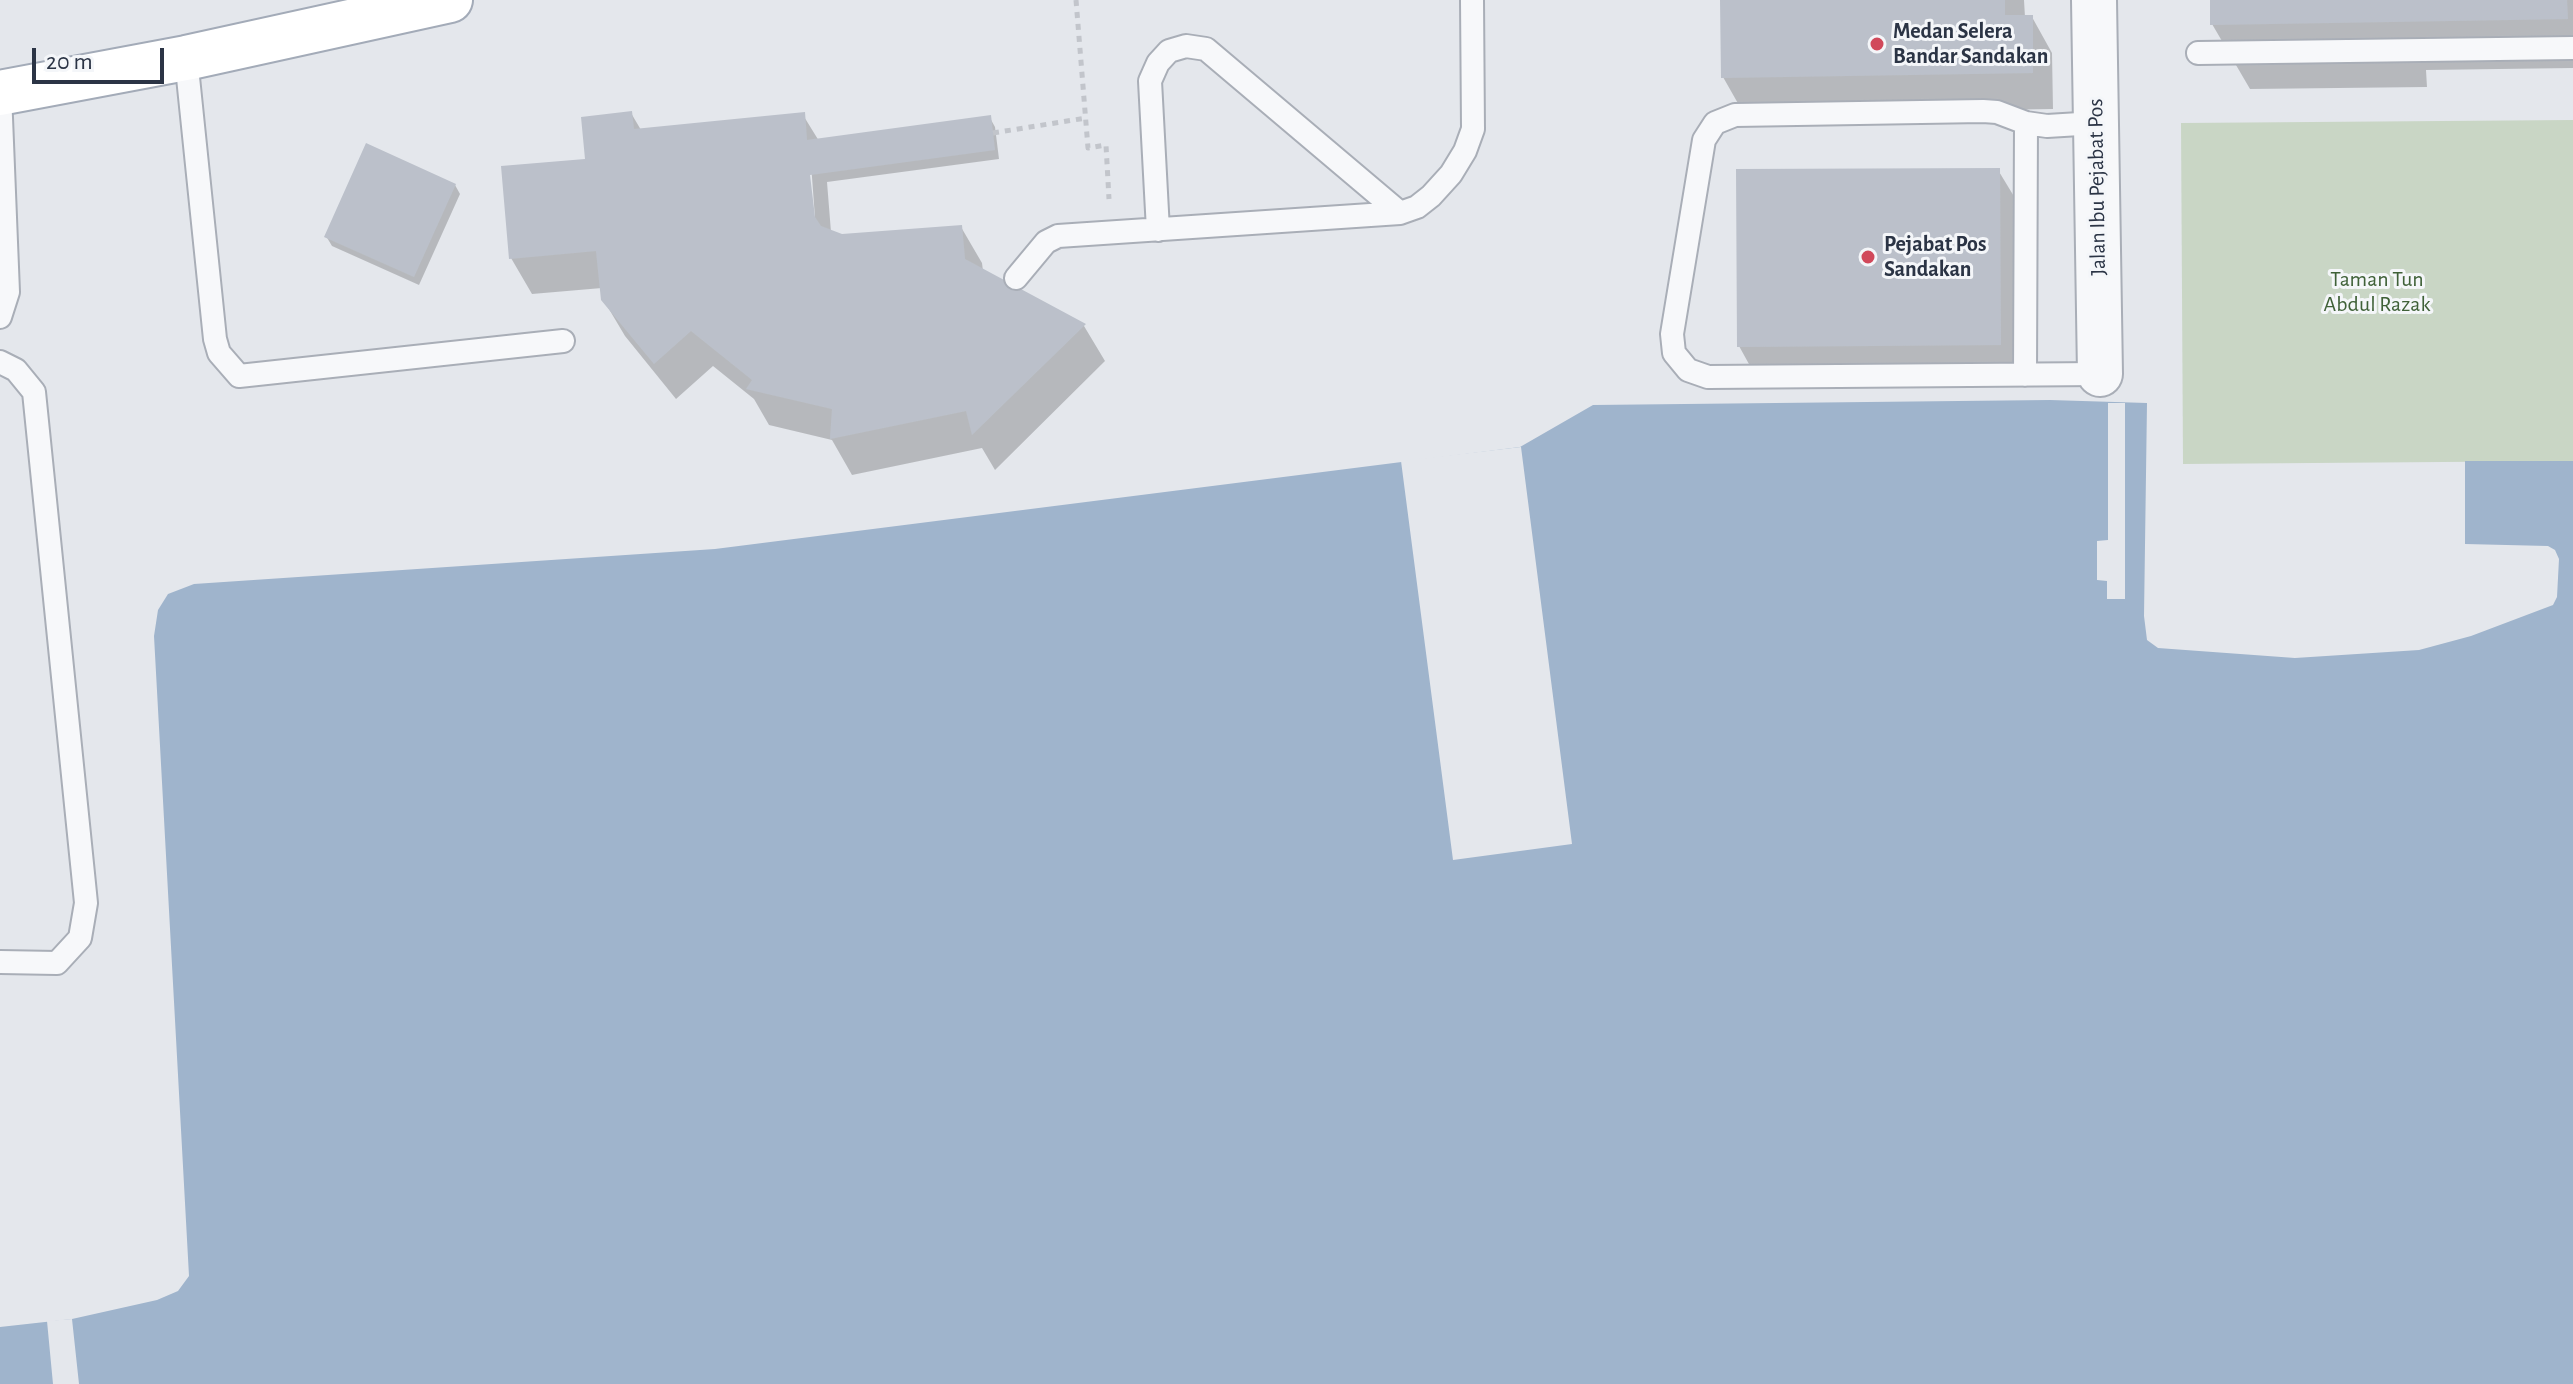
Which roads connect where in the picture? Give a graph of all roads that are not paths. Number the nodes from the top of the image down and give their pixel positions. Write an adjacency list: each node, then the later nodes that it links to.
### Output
1 (450, 0): 6 (main road)
2 (1472, 0): 10 (lane)
3 (2094, 0): 9 (street, Jalan Ibu Pejabat Pos)
4 (2573, 48): 5 (lane)
5 (2198, 53)
6 (186, 58): 7 (main road); 14 (lane)
7 (0, 93): 13 (lane)
8 (2026, 123): 9 (lane); 17 (lane); 17 (lane)
9 (2096, 123): 16 (street, Jalan Ibu Pejabat Pos)
10 (1400, 213): 11 (lane); 11 (lane)
11 (1158, 230): 12 (lane)
12 (1016, 278)
13 (0, 317)
14 (563, 341)
15 (0, 362): 18 (lane)
16 (2100, 374): 17 (lane)
17 (2025, 375)
18 (0, 962)

